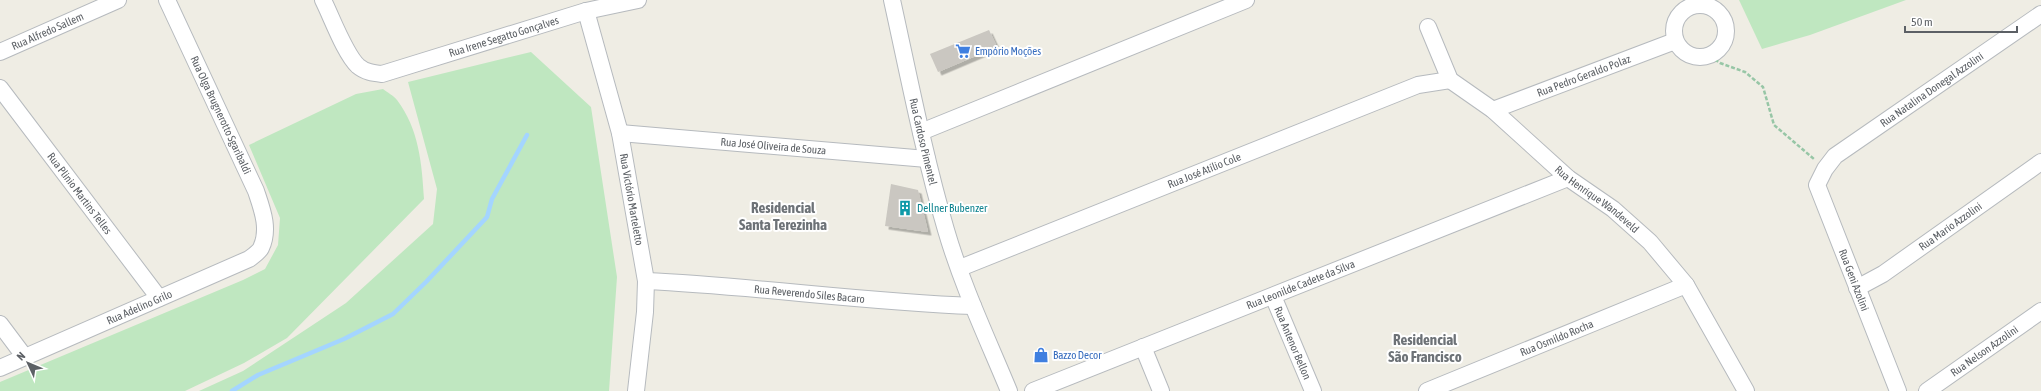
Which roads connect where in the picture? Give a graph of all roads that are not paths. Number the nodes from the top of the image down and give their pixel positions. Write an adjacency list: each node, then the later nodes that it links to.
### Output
1 (118, 0): 11 (street, Rua Alfredo Sallem)
2 (168, 0): 21 (street, Rua Olga Brugnerotto Sgaribaldi)
3 (323, 0): 7 (street, Rua Irene Segatto Gonçalves)
4 (638, 0): 7 (street, Rua Irene Segatto Gonçalves)
5 (892, 0): 15 (street, Rua Cardoso Pimentel)
6 (1246, 0): 15 (street)
7 (586, 11): 16 (street, Rua Victório Marteletto)
8 (2041, 14): 19 (street, Rua Natalina Donegal Azzolini)
9 (1428, 27): 12 (street)
10 (1676, 41): 10 (street); 14 (street, Rua Pedro Geraldo Polaz)
11 (0, 52)
12 (1450, 80): 14 (street, Rua Henrique Wandeveld); 22 (street, Rua José Atílio Cole)
13 (0, 88): 27 (street, Rua Plinio Martins Telles)
14 (1492, 110): 20 (street, Rua Henrique Wandeveld)
15 (921, 132): 17 (street, Rua Cardoso Pimentel)
16 (620, 134): 17 (street, Rua José Oliveira de Souza); 23 (street, Rua Victório Marteletto)
17 (927, 159): 22 (street, Rua Cardoso Pimentel)
18 (2041, 162): 25 (street, Rua Mario Azzolini)
19 (1825, 169): 25 (street, Rua Geni Azolini)
20 (1568, 178): 24 (street, Rua Henrique Wandeveld); 26 (street, Rua Leonilde Cadete da Silva)
21 (265, 232): 27 (street, Rua Adelino Grilo)
22 (960, 268): 28 (street, Rua Cardoso Pimentel)
23 (646, 281): 28 (street, Rua Reverendo Siles Bacaro); 34 (street, Rua Victório Marteletto)
24 (1686, 285): 39 (street, Rua Osmildo Rocha); 40 (street, Rua Henrique Wandeveld)
25 (1857, 288): 41 (street, Rua Geni Azolini)
26 (1273, 296): 31 (street, Rua Leonilde Cadete da Silva); 38 (street, Rua Antenor Bellon)
27 (159, 298): 32 (street, Rua Adelino Grilo)
28 (973, 306): 35 (street, Rua Cardoso Pimentel)
29 (2041, 311): 42 (street, Rua Nelson Azzolini)
30 (0, 324): 32 (street)
31 (1143, 347): 36 (street, Rua Leonilde Cadete da Silva); 37 (street)
32 (24, 356): 33 (street, Rua Adelino Grilo)
33 (0, 368)
34 (636, 391)
35 (1009, 391)
36 (1033, 391)
37 (1161, 391)
38 (1313, 391)
39 (1427, 391)
40 (1746, 391)
41 (1898, 391)
42 (1927, 391)

